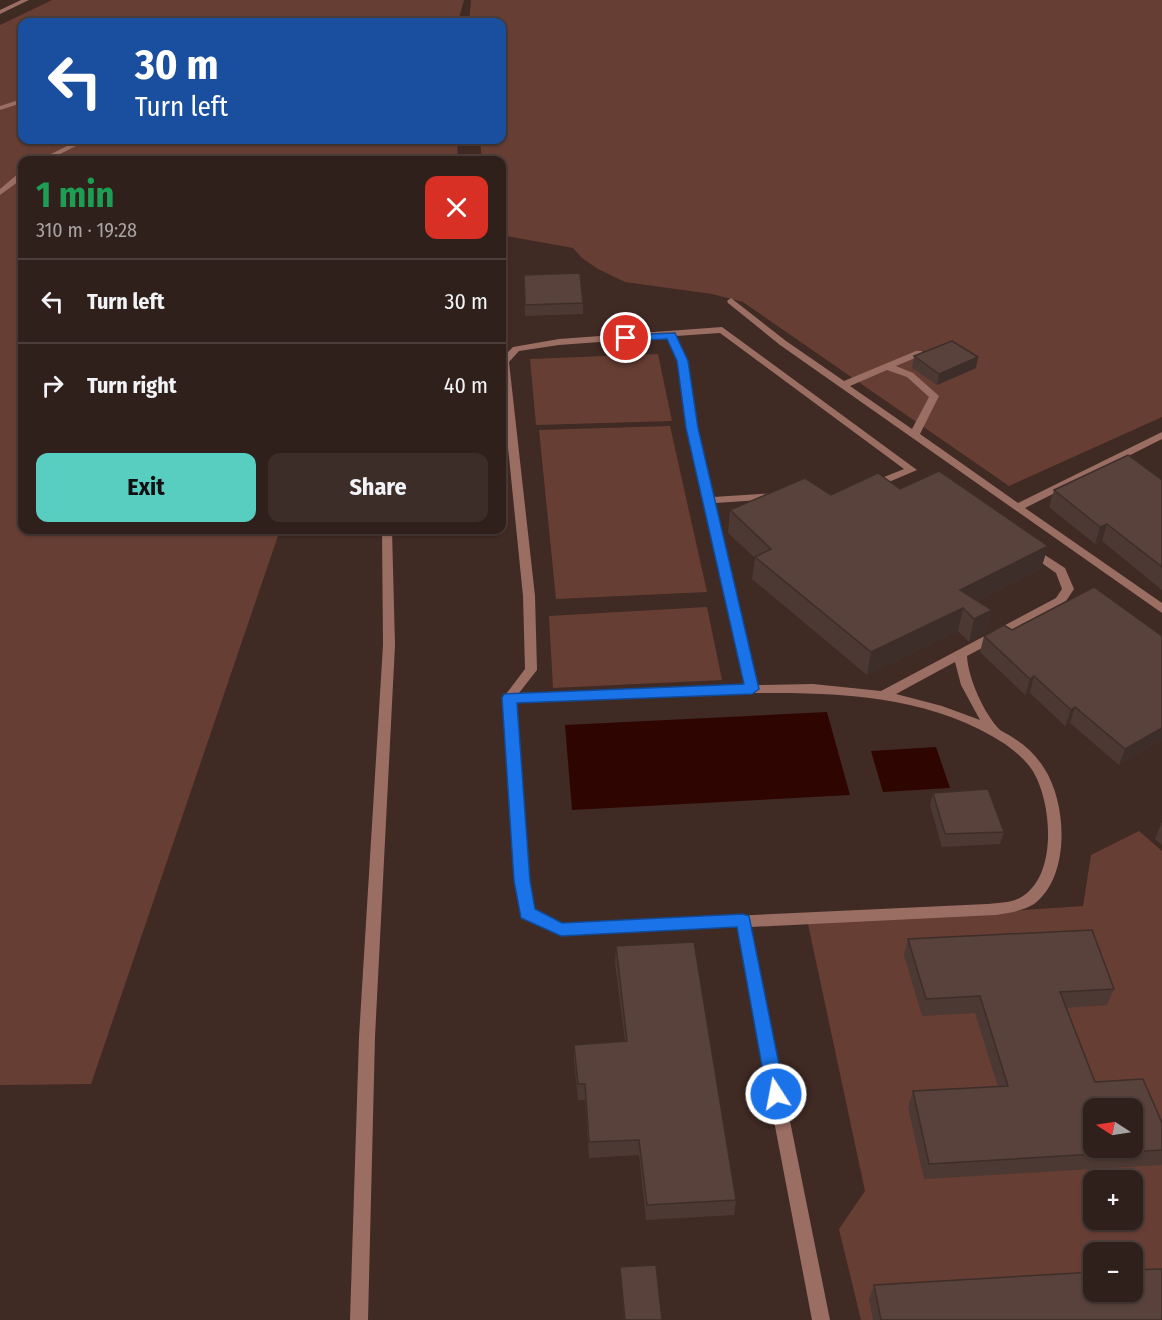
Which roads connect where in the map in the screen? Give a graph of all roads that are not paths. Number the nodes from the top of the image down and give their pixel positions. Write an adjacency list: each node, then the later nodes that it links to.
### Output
1 (26, 0): 2 (street)
2 (0, 12)
3 (18, 101): 4 (street)
4 (0, 108)
5 (76, 144): 6 (street)
6 (51, 156)
7 (18, 178): 8 (street)
8 (0, 193)
9 (730, 301): 15 (street)
10 (671, 336): 12 (street); 18 (street); 20 (street)
11 (919, 353): 13 (street)
12 (506, 359)
13 (890, 367): 15 (street); 16 (street)
14 (506, 380): 28 (street)
15 (843, 385): 16 (street)
16 (915, 434): 21 (street)
17 (1162, 435): 21 (street)
18 (858, 491)
19 (792, 495): 20 (street)
20 (709, 500): 26 (street)
21 (1020, 507): 24 (street)
22 (387, 534): 31 (street)
23 (1021, 544): 25 (street)
24 (1162, 609)
25 (961, 653): 27 (street); 29 (street)
26 (752, 689): 27 (street); 28 (street)
27 (882, 696): 29 (street)
28 (509, 698): 30 (street)
29 (996, 733): 30 (street)
30 (743, 920): 32 (street)
31 (359, 1320)
32 (821, 1320)

